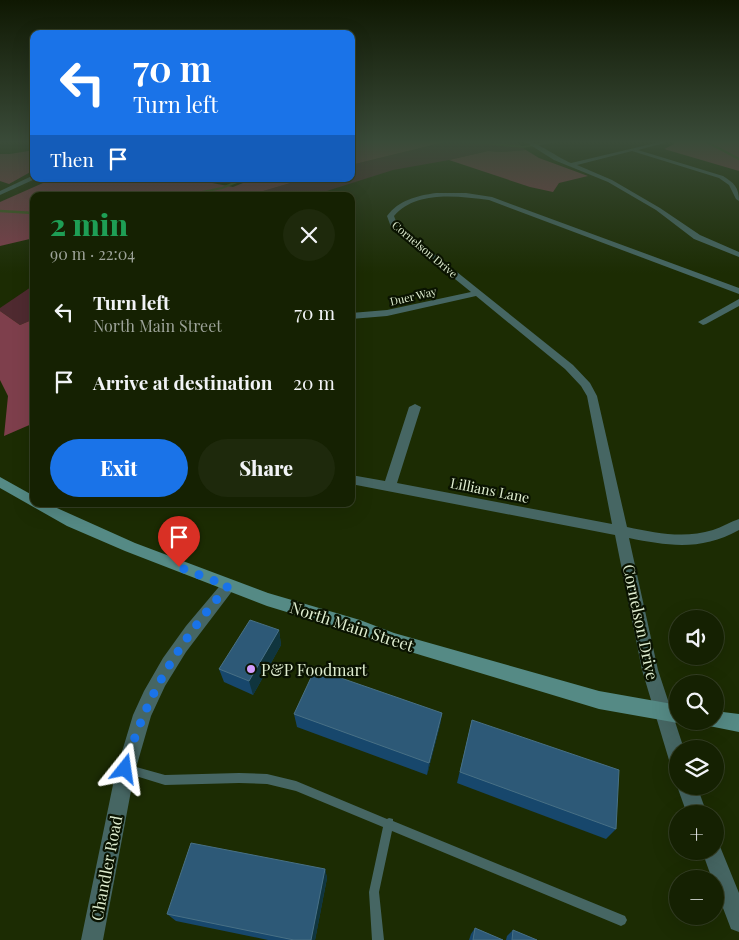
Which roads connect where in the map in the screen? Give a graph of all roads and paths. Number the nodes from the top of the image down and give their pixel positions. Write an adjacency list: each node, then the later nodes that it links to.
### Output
1 (17, 185): 4 (street)
2 (617, 185): 6 (street)
3 (732, 185): 5 (street)
4 (0, 193)
5 (739, 199)
6 (739, 255)
7 (739, 291): 8 (street, Cornelson Drive)
8 (478, 293): 10 (street, Duer Way); 19 (street, Cornelson Drive)
9 (739, 302): 11 (street)
10 (355, 316)
11 (703, 322)
12 (415, 407): 15 (street)
13 (355, 481): 15 (street, Lillians Lane)
14 (0, 482): 16 (main road, North Main Street)
15 (389, 487): 19 (street, Lillians Lane)
16 (30, 500)
17 (43, 507): 20 (main road, North Main Street)
18 (739, 524): 19 (street)
19 (622, 532): 21 (street, Cornelson Drive)
20 (228, 586): 22 (main road, North Main Street); 25 (street, Chandler Road)
21 (669, 710)
22 (669, 712)
23 (724, 721): 24 (main road)
24 (739, 723)
25 (125, 769): 26 (lane); 30 (street, Chandler Road)
26 (389, 823): 28 (lane); 31 (lane)
27 (715, 860): 29 (street)
28 (621, 920)
29 (739, 921)
30 (92, 940)
31 (378, 940)

